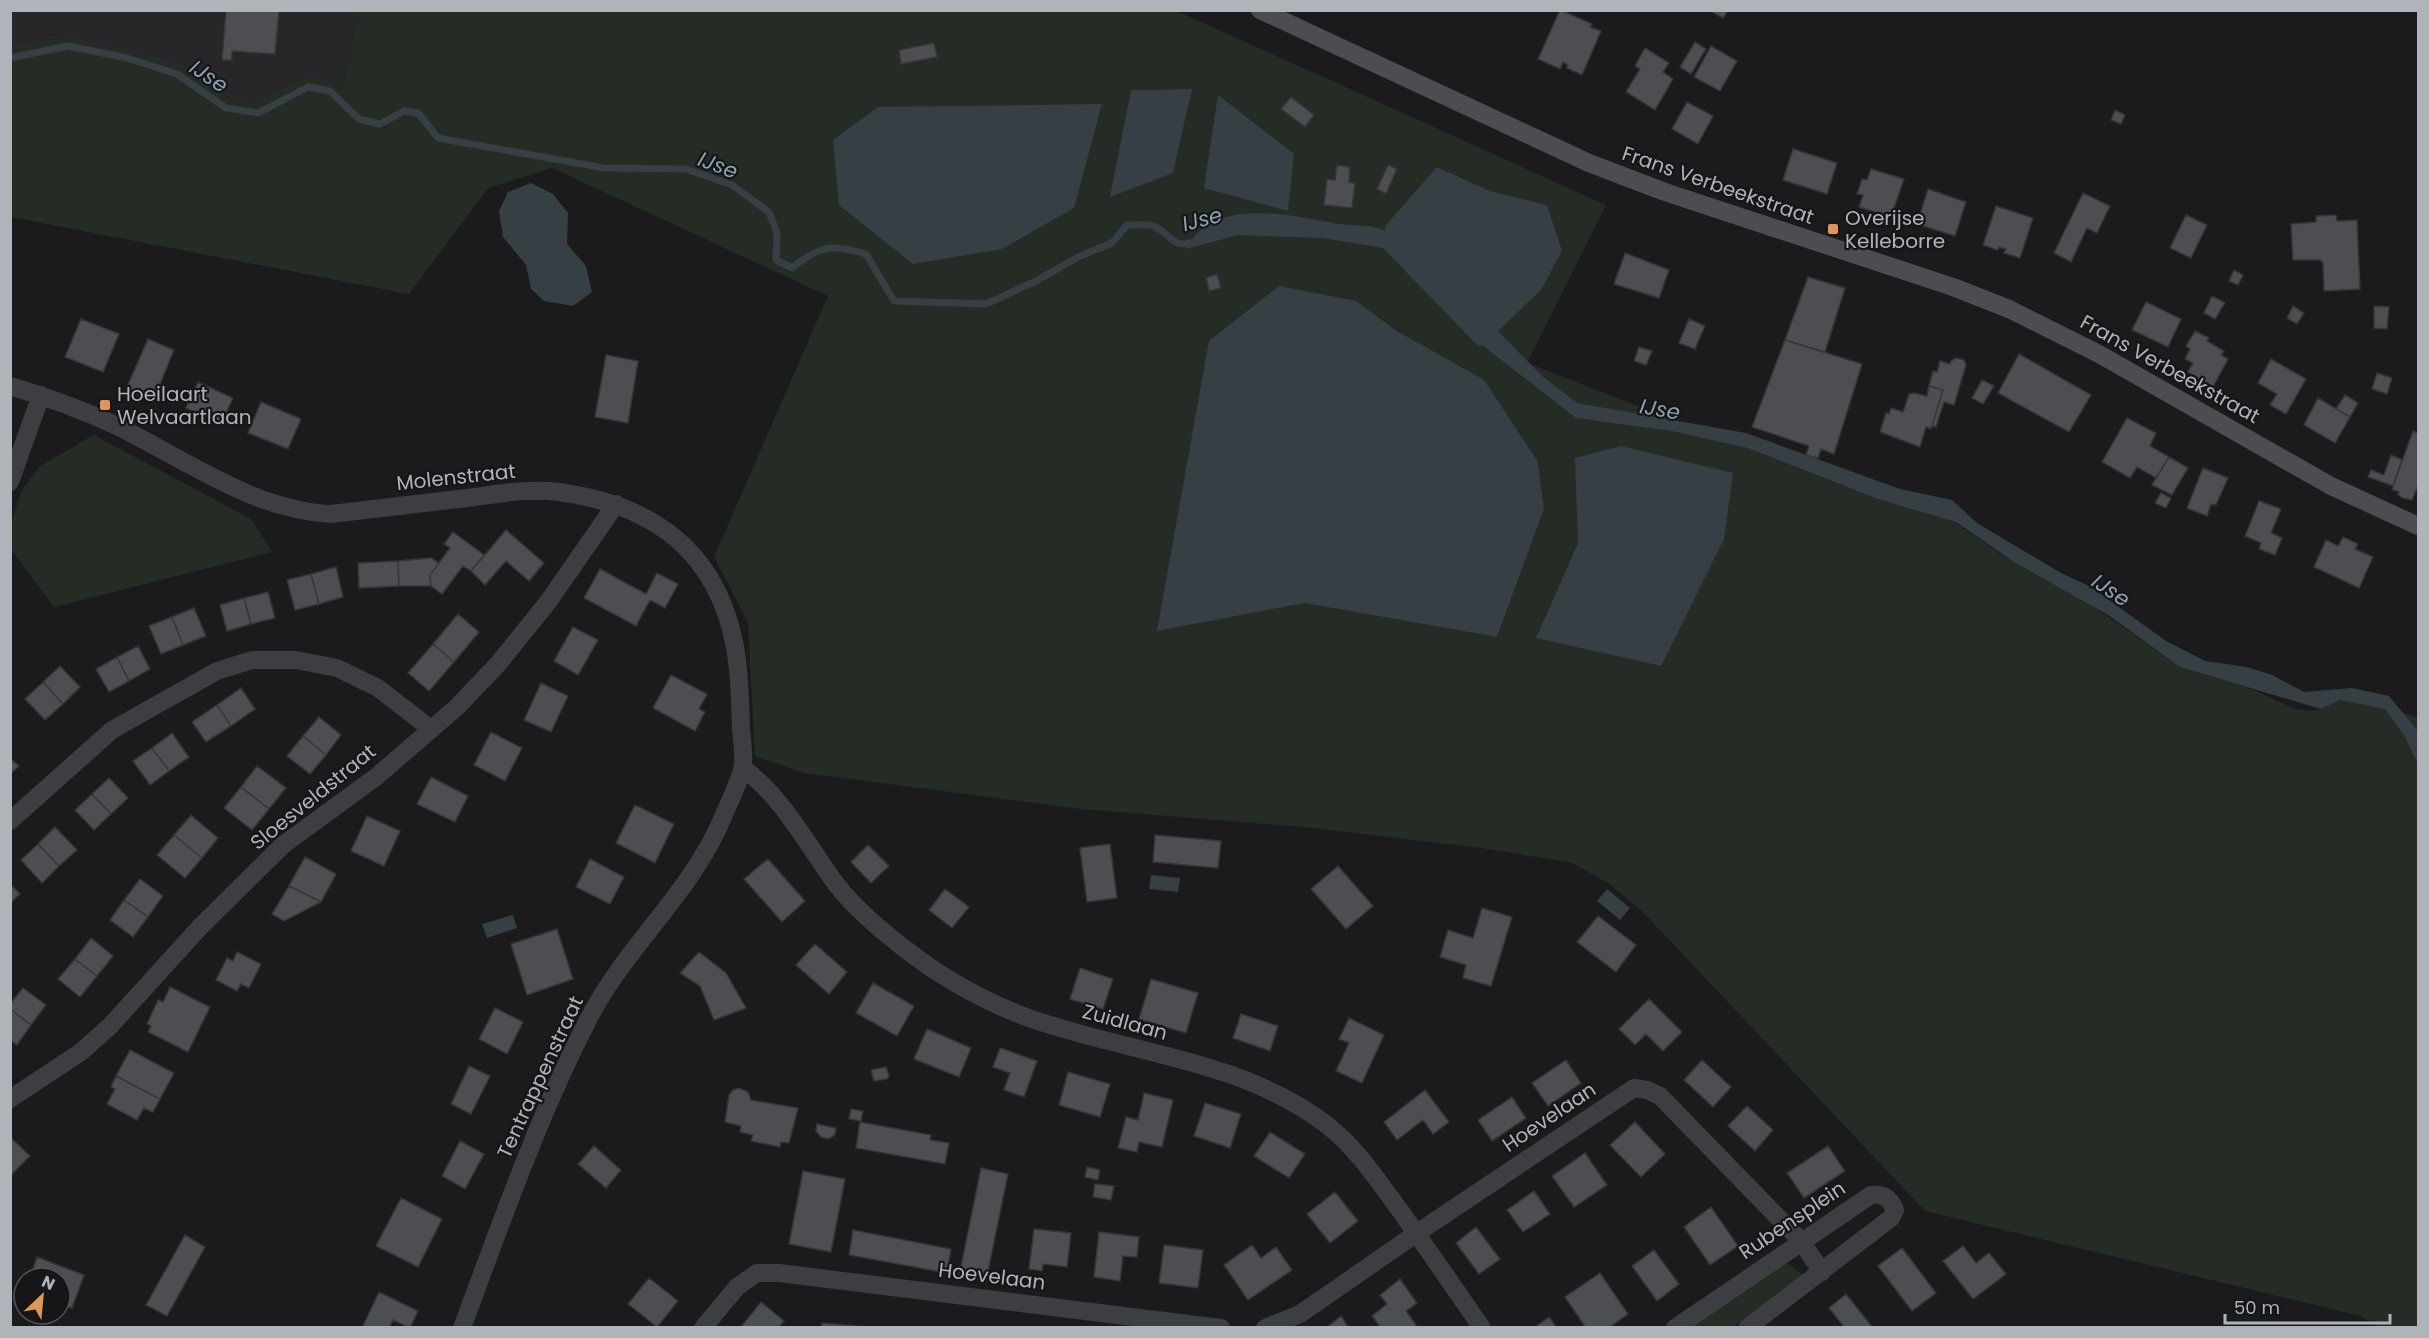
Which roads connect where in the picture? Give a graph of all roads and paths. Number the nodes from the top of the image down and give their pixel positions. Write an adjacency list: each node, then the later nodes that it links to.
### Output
1 (1260, 10): 6 (main road, Frans Verbeekstraat)
2 (10, 386): 3 (street, Molenstraat)
3 (41, 395): 4 (street); 5 (street, Molenstraat)
4 (10, 482)
5 (616, 504): 7 (street, Sloesveldstraat); 8 (street, Molenstraat)
6 (2418, 526)
7 (431, 729): 9 (street); 10 (street, Sloesveldstraat)
8 (743, 768): 11 (street, Zuidlaan); 14 (street, Tentrappenstraat)
9 (10, 821)
10 (10, 1099)
11 (1417, 1233): 12 (street, Hoevelaan); 17 (street, Hoevelaan); 18 (street, Zuidlaan)
12 (1802, 1241): 13 (street, Hoevelaan); 13 (street, Rubensplein); 19 (street, Rubensplein)
13 (1822, 1272): 20 (street, Rubensplein)
14 (462, 1328)
15 (703, 1328): 16 (street, Hoevelaan)
16 (1221, 1328)
17 (1265, 1328)
18 (1482, 1328)
19 (1675, 1328)
20 (1747, 1328)

